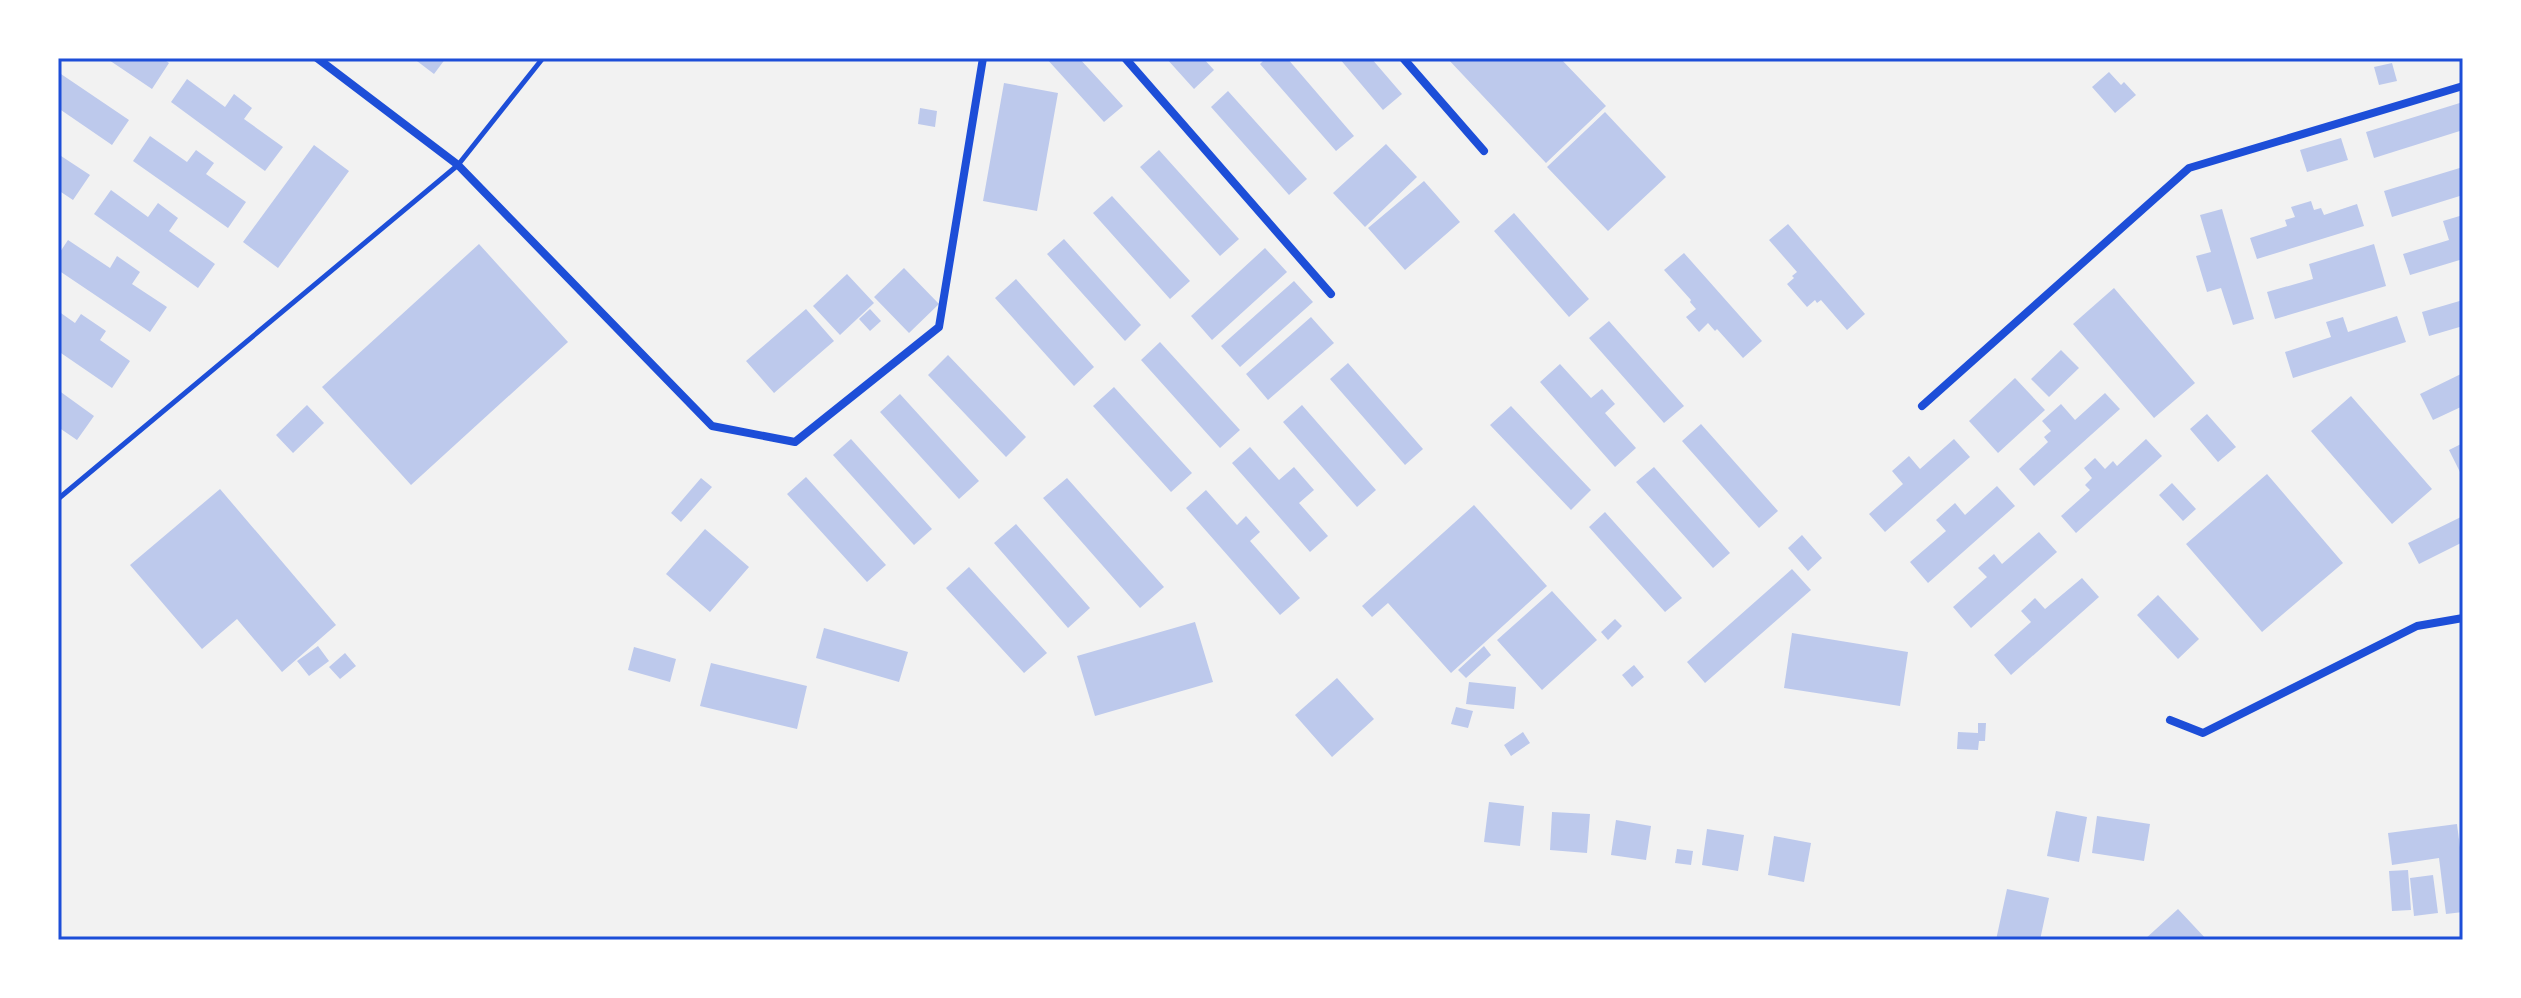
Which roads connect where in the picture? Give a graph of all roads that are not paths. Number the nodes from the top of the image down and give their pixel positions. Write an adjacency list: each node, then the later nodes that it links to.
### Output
1 (317, 58): 8 (street)
2 (543, 58): 8 (lane)
3 (983, 58): 8 (street)
4 (1125, 58): 9 (street)
5 (1403, 58): 7 (street)
6 (2463, 86): 10 (street)
7 (1484, 151)
8 (458, 165): 11 (lane)
9 (1331, 294)
10 (1922, 406)
11 (58, 499)
12 (2463, 618): 13 (street)
13 (2170, 720)

